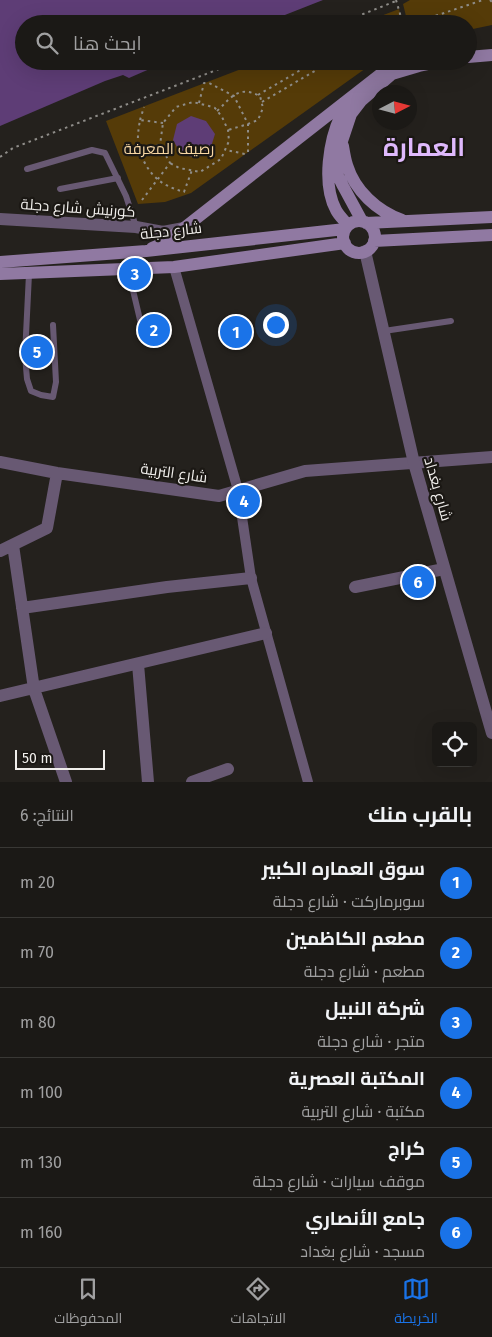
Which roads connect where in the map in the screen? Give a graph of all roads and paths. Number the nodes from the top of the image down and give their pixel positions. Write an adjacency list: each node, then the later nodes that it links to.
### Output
1 (483, 0): 5 (path)
2 (396, 1): 3 (path); 4 (path)
3 (361, 15)
4 (400, 15)
5 (438, 15)
6 (492, 48): 7 (main road)
7 (477, 49)
8 (492, 55): 9 (main road)
9 (477, 56)
10 (217, 70): 30 (path)
11 (301, 70): 15 (path)
12 (315, 70): 18 (path)
13 (386, 70): 17 (main road)
14 (406, 70): 17 (main road)
15 (258, 95): 16 (path); 18 (path)
16 (234, 96): 19 (path); 21 (path); 24 (path)
17 (358, 97): 26 (main road); 43 (main road); 44 (main road)
18 (262, 102): 24 (path)
19 (199, 103): 21 (path); 23 (path)
20 (144, 107): 22 (path)
21 (217, 111): 25 (path)
22 (140, 120): 23 (path); 29 (path)
23 (163, 123): 27 (path)
24 (248, 124): 25 (path); 28 (path)
25 (228, 130): 28 (path)
26 (342, 141): 40 (main road); 41 (main road)
27 (160, 145): 29 (path); 31 (path)
28 (226, 150): 33 (path)
29 (139, 151): 35 (path)
30 (0, 157)
31 (170, 163): 33 (path); 35 (path)
32 (27, 170): 34 (lane)
33 (192, 170): 35 (path)
34 (118, 178): 36 (lane); 42 (lane)
35 (158, 180): 37 (path)
36 (60, 189)
37 (142, 200)
38 (492, 217): 40 (main road)
39 (0, 219): 42 (street, كورنيش شارع دجلة)
40 (404, 220): 41 (main road)
41 (364, 222): 43 (main road); 46 (main road)
42 (136, 227): 44 (street, كورنيش شارع دجلة)
43 (346, 227): 47 (main road); 48 (main road, شارع دجلة)
44 (184, 228): 48 (main road)
45 (492, 234): 46 (main road)
46 (374, 241): 49 (main road)
47 (345, 243): 49 (main road); 51 (main road)
48 (146, 251): 50 (main road, شارع دجلة)
49 (365, 251): 57 (street, شارع بغداد)
50 (0, 262)
51 (174, 267): 52 (main road); 63 (street)
52 (128, 269): 54 (main road); 58 (lane)
53 (0, 274): 54 (main road)
54 (29, 274): 56 (lane)
55 (451, 321): 57 (lane)
56 (53, 326)
57 (384, 331): 61 (street, شارع بغداد)
58 (145, 342)
59 (492, 456): 61 (street, شارع التربية)
60 (0, 462): 62 (street, شارع التربية)
61 (414, 463): 63 (street, شارع التربية); 66 (street, شارع بغداد)
62 (57, 473): 63 (street, شارع التربية); 64 (street)
63 (238, 490): 67 (street)
64 (13, 545): 65 (street); 69 (street)
65 (0, 551)
66 (444, 569): 68 (street); 74 (street, شارع بغداد)
67 (251, 578): 69 (street); 70 (street)
68 (355, 587)
69 (22, 608): 72 (street)
70 (266, 633): 71 (street); 79 (street)
71 (138, 664): 72 (street); 77 (street)
72 (34, 689): 73 (street); 76 (street)
73 (0, 696)
74 (492, 733)
75 (228, 769): 78 (street)
76 (66, 782)
77 (148, 782)
78 (192, 782)
79 (308, 782)

